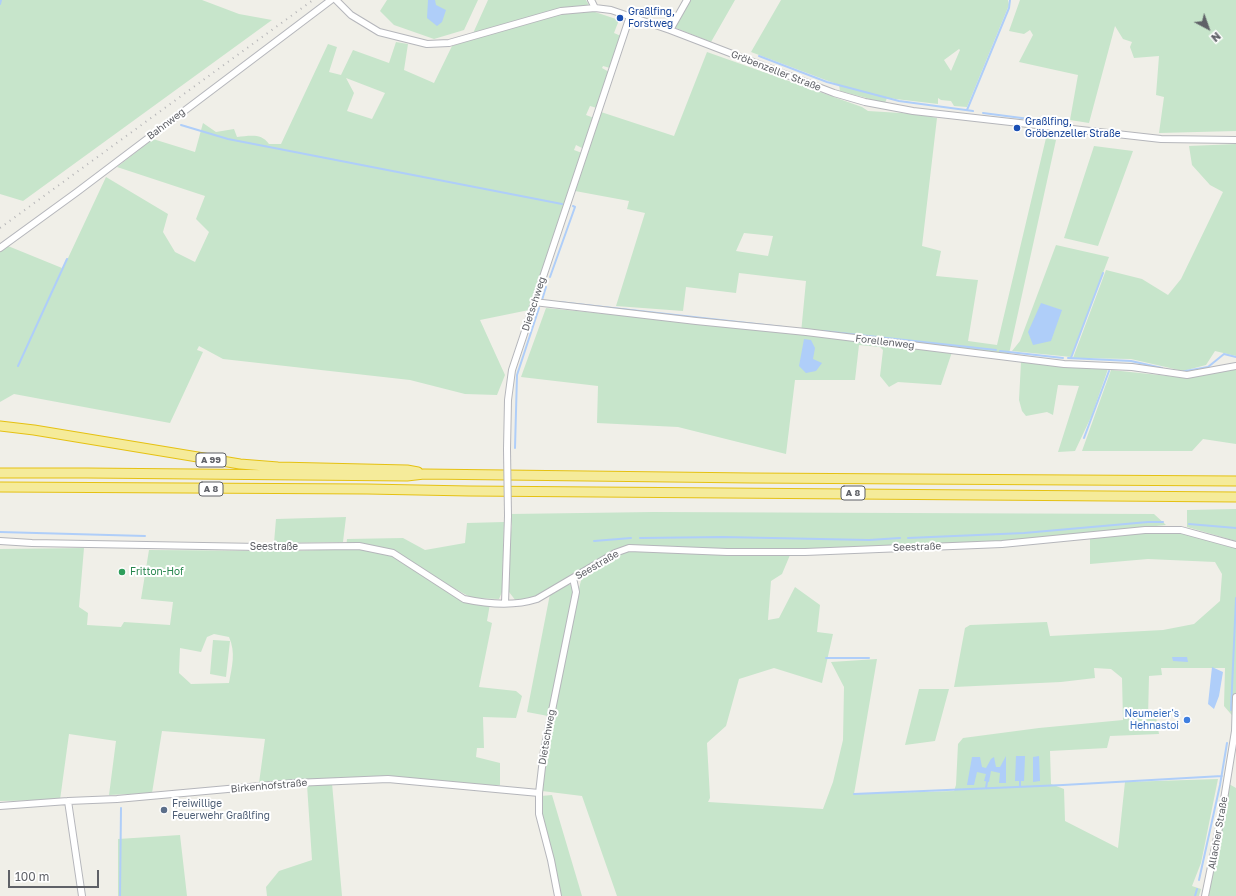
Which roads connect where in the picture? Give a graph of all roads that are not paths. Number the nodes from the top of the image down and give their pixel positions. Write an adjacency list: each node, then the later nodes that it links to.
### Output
1 (331, 0): 9 (street, Bahnweg)
2 (336, 0): 5 (street, Gröbenzeller Straße)
3 (591, 0): 5 (street)
4 (687, 0): 7 (street)
5 (595, 8): 6 (street, Gröbenzeller Straße)
6 (630, 16): 7 (street, Gröbenzeller Straße); 10 (street, Dietschweg)
7 (670, 30): 8 (street, Gröbenzeller Straße)
8 (1236, 140)
9 (0, 248)
10 (534, 302): 11 (street, Forellenweg); 21 (street, Dietschweg, bridge)
11 (1236, 366)
12 (0, 426): 14 (highway, A 99)
13 (0, 473): 14 (highway, A 8)
14 (424, 474): 15 (highway, A 8)
15 (1236, 481)
16 (0, 487): 17 (highway, A 8)
17 (1236, 497)
18 (0, 541): 21 (street, Seestraße)
19 (1236, 544): 20 (street, Seestraße)
20 (573, 578): 21 (street, Seestraße); 23 (street, Dietschweg)
21 (505, 603)
22 (1236, 697): 28 (street, Allacher Straße)
23 (539, 793): 24 (street, Birkenhofstraße); 27 (street, Dietschweg)
24 (68, 801): 25 (street, Birkenhofstraße); 26 (street)
25 (0, 806)
26 (82, 896)
27 (558, 896)
28 (1206, 896)

